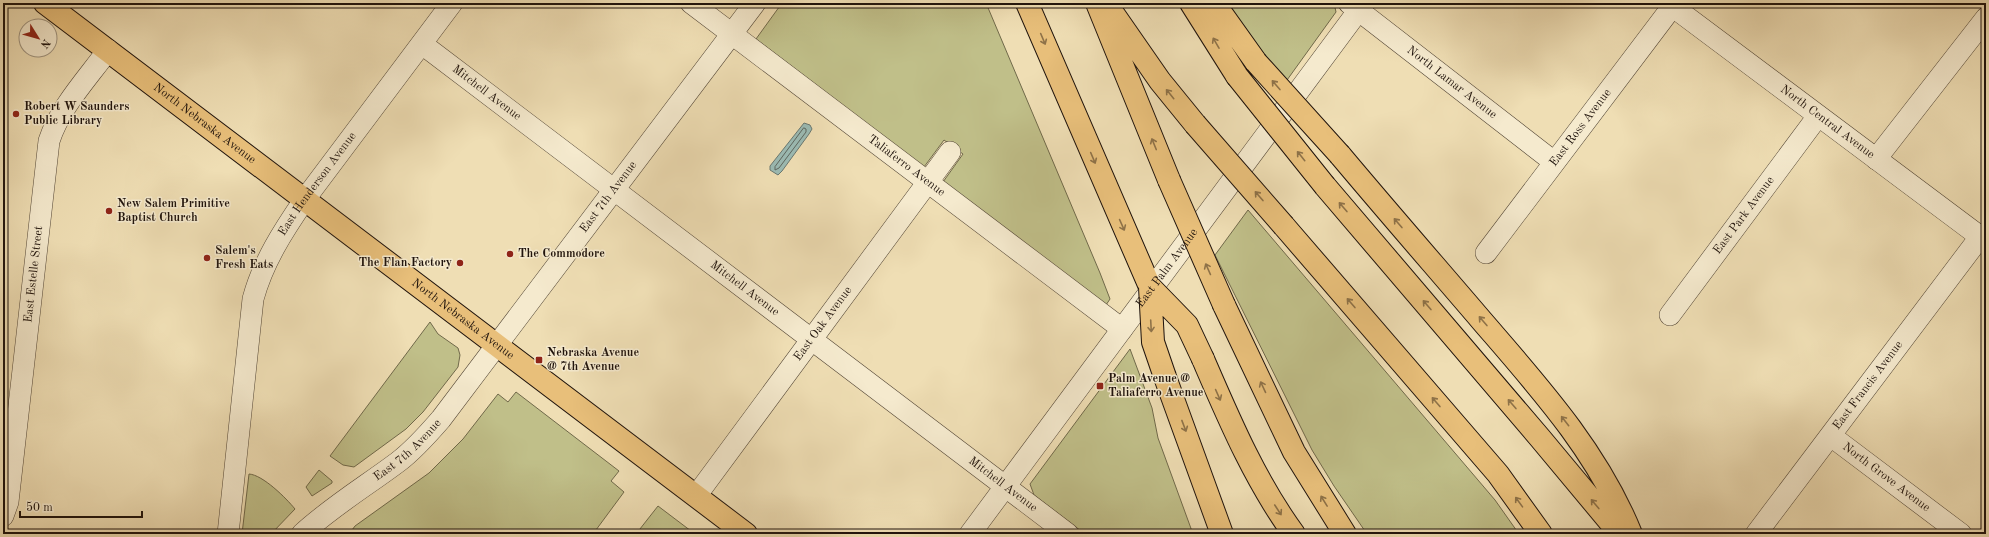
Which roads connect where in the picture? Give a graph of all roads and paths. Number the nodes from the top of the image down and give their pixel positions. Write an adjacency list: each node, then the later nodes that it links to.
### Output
1 (45, 3): 15 (main road, North Nebraska Avenue)
2 (452, 3): 14 (street, East Henderson Avenue)
3 (691, 3): 13 (street, Taliaferro Avenue)
4 (755, 3): 13 (street, East 7th Avenue)
5 (1027, 3): 25 (main road, one-way to 25)
6 (1097, 3): 41 (main road, one-way to 6, bridge)
7 (1106, 3): 42 (main road, one-way to 7, bridge)
8 (1191, 3): 43 (main road, one-way to 8, bridge)
9 (1214, 3): 44 (main road, one-way to 9, bridge)
10 (1672, 4): 16 (street, North Central Avenue); 19 (street, East Ross Avenue)
11 (1357, 5): 19 (street, North Lamar Avenue); 27 (street, East Palm Avenue)
12 (1986, 18): 18 (street)
13 (732, 35): 20 (street, Taliaferro Avenue); 21 (street, East 7th Avenue)
14 (422, 44): 21 (street, Mitchell Avenue); 22 (street, East Henderson Avenue)
15 (108, 50): 22 (main road, North Nebraska Avenue); 33 (street, East Estelle Street)
16 (1818, 116): 18 (street, North Central Avenue); 26 (street, East Park Avenue)
17 (950, 152): 20 (street, East Oak Avenue)
18 (1876, 159): 23 (street, North Central Avenue)
19 (1554, 162): 24 (street, East Ross Avenue)
20 (928, 182): 27 (street, Taliaferro Avenue); 28 (street, East Oak Avenue)
21 (615, 190): 28 (street, Mitchell Avenue); 29 (street, East 7th Avenue)
22 (305, 199): 29 (main road, North Nebraska Avenue); 34 (street, East Henderson Avenue)
23 (1983, 239): 30 (street, East Francis Avenue)
24 (1486, 253)
25 (1150, 287): 39 (main road, one-way to 39, bridge); 40 (main road, one-way to 40, bridge)
26 (1670, 314)
27 (1122, 329): 31 (street, East Palm Avenue)
28 (812, 340): 31 (street, Mitchell Avenue); 32 (street, East Oak Avenue)
29 (497, 346): 32 (main road, North Nebraska Avenue); 35 (street, East 7th Avenue)
30 (1831, 436): 45 (street, East Francis Avenue); 46 (street, North Grove Avenue)
31 (1005, 486): 37 (street, East Palm Avenue); 38 (street, Mitchell Avenue)
32 (696, 496): 36 (main road, North Nebraska Avenue)
33 (3, 516)
34 (228, 534)
35 (302, 534)
36 (746, 534)
37 (970, 534)
38 (1068, 534)
39 (1222, 534)
40 (1294, 534)
41 (1345, 534)
42 (1541, 534)
43 (1620, 534)
44 (1631, 534)
45 (1756, 534)
46 (1961, 534)

